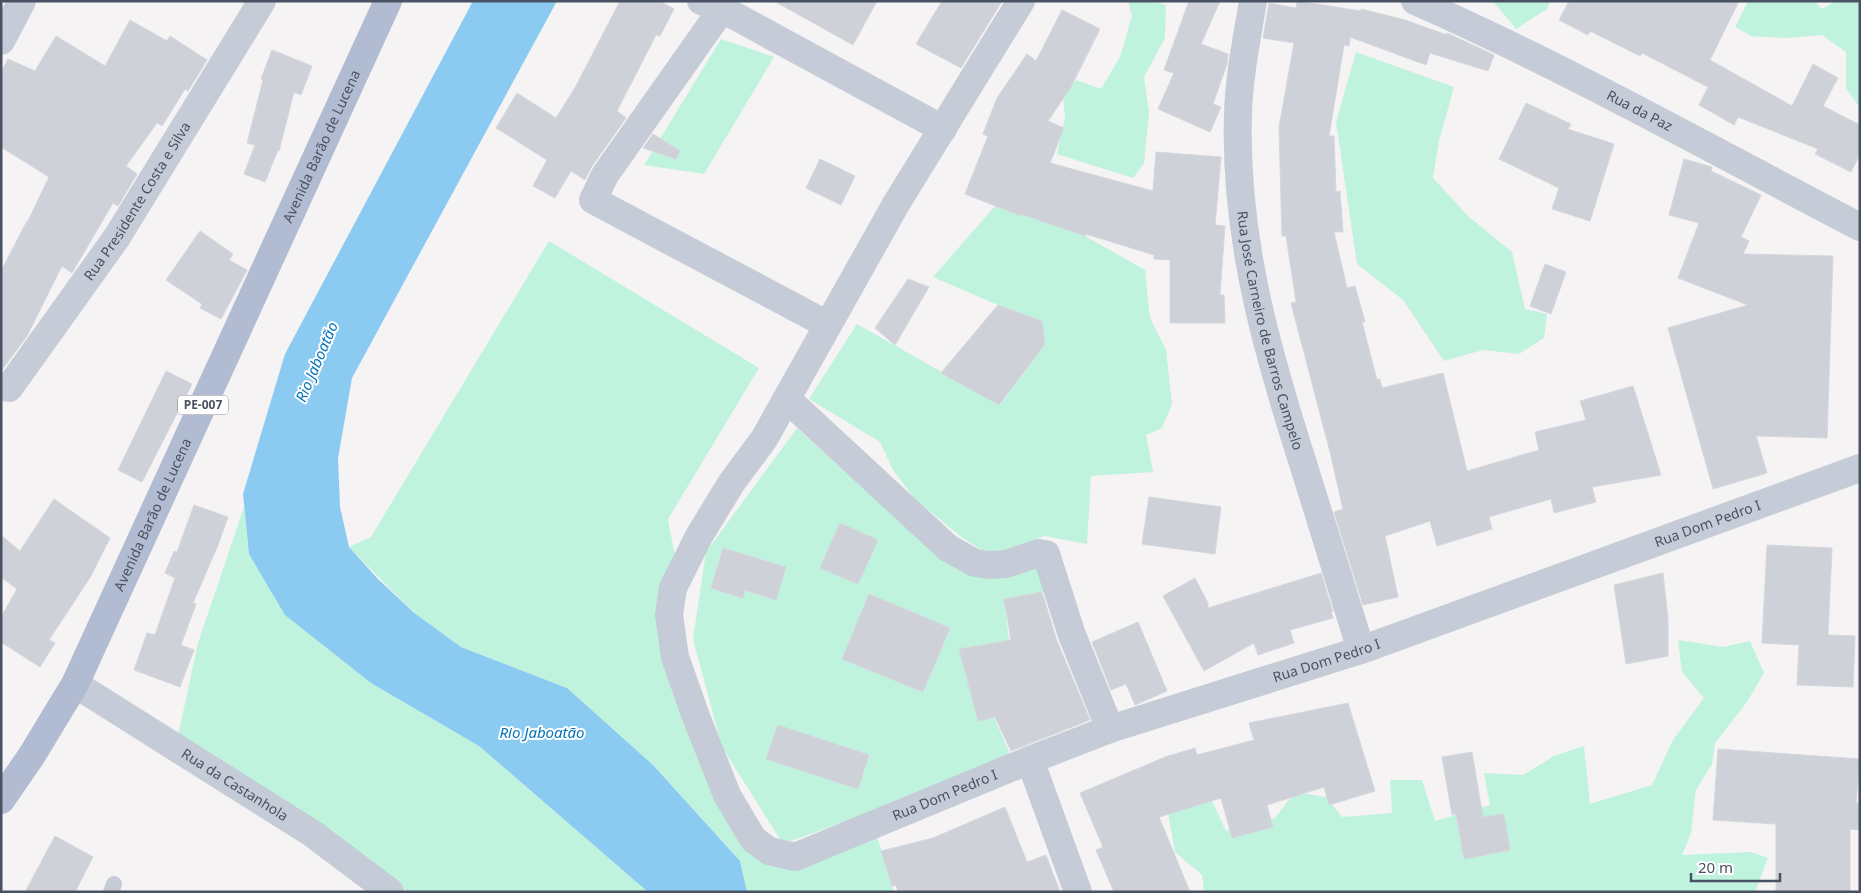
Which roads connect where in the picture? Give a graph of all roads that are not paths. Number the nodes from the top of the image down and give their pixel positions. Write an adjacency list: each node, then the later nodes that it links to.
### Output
1 (22, 1): 8 (street)
2 (262, 1): 12 (street, Rua Presidente Costa e Silva)
3 (388, 1): 16 (main road, Avenida Barão de Lucena / PE-007)
4 (1021, 1): 9 (street)
5 (1253, 1): 15 (street, Rua José Carneiro de Barros Campelo)
6 (1414, 1): 10 (street, Rua da Paz)
7 (716, 4): 9 (street); 11 (street)
8 (1, 41)
9 (943, 129): 11 (street)
10 (1860, 228)
11 (828, 325): 13 (street)
12 (1, 386)
13 (787, 399): 17 (street); 18 (street, Rua Dom Pedro I)
14 (1860, 468): 15 (street, Rua Dom Pedro I)
15 (1361, 650): 17 (street, Rua Dom Pedro I)
16 (75, 684): 19 (main road, Avenida Barão de Lucena / PE-007); 20 (street, Rua da Castanhola)
17 (1110, 729): 18 (street, Rua Dom Pedro I)
18 (1030, 760): 21 (street)
19 (1, 800)
20 (390, 892)
21 (1078, 892)

